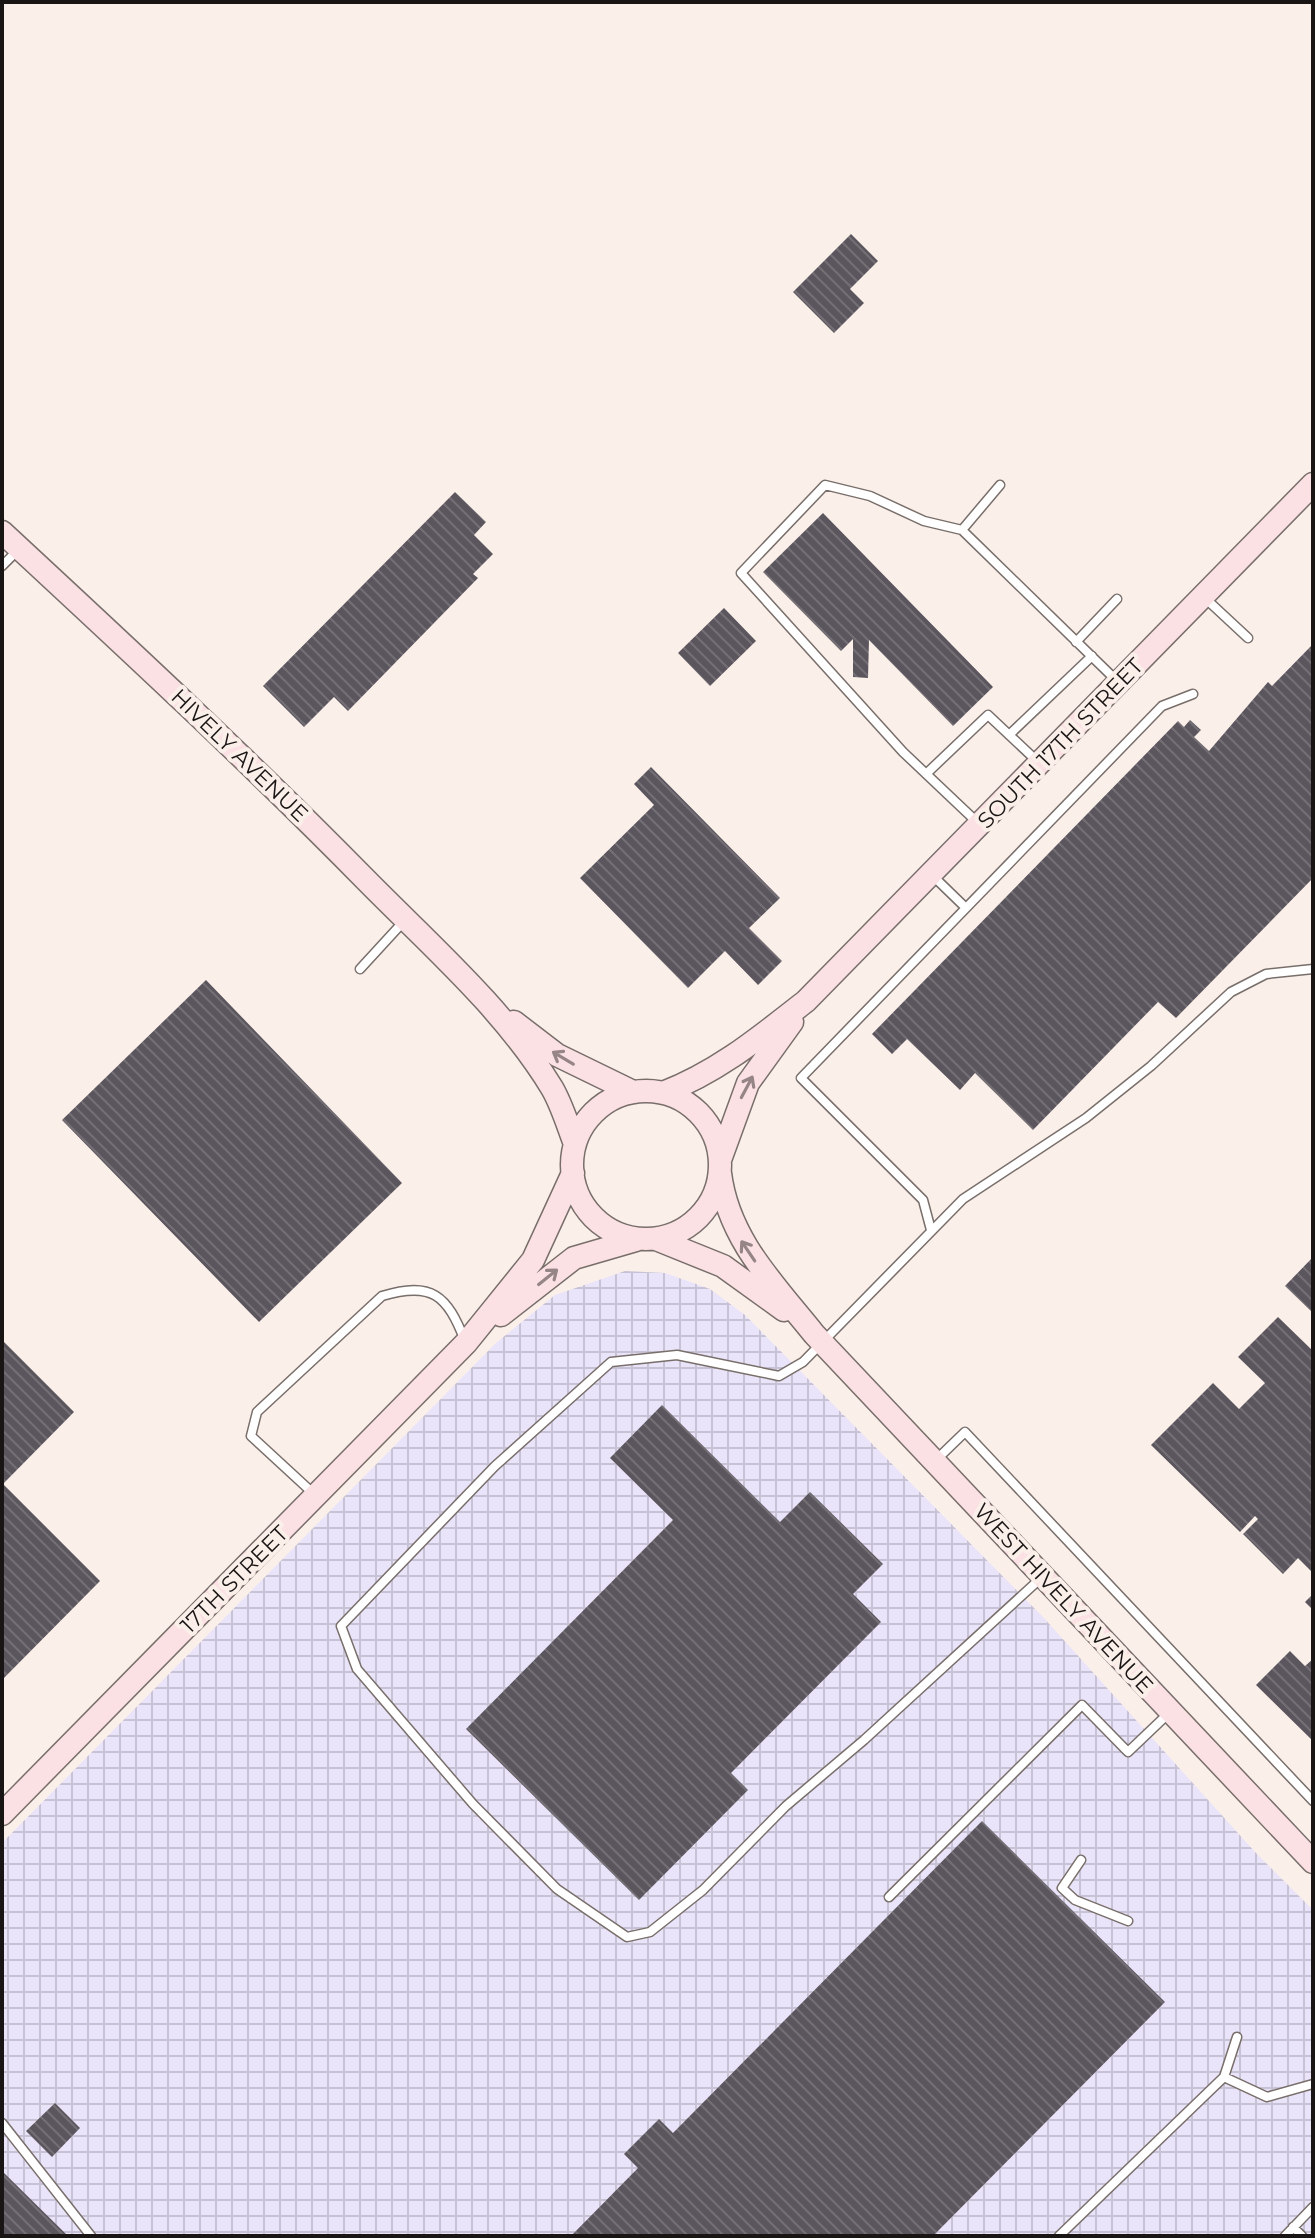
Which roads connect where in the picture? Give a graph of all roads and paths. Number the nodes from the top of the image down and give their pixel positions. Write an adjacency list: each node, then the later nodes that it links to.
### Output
1 (1000, 485): 3 (lane)
2 (1312, 486): 7 (street, SOUTH 17TH STREET)
3 (962, 530): 10 (lane); 16 (lane)
4 (2, 532): 5 (street, HIVELY AVENUE)
5 (20, 548): 6 (lane); 20 (street, HIVELY AVENUE)
6 (2, 566)
7 (1203, 596): 9 (lane); 12 (street, SOUTH 17TH STREET)
8 (1117, 599): 10 (lane)
9 (1248, 638)
10 (1076, 642): 11 (lane)
11 (1092, 656): 12 (lane); 14 (lane)
12 (1119, 683): 15 (street, SOUTH 17TH STREET)
13 (1193, 694): 19 (lane)
14 (1009, 735): 15 (lane); 16 (lane)
15 (1039, 764): 17 (street, SOUTH 17TH STREET)
16 (926, 774): 17 (lane)
17 (980, 824): 18 (street, SOUTH 17TH STREET)
18 (931, 874): 19 (lane); 24 (street, SOUTH 17TH STREET)
19 (966, 908): 30 (lane)
20 (405, 920): 21 (lane); 23 (street, HIVELY AVENUE)
21 (360, 969)
22 (1313, 969): 30 (lane)
23 (470, 985): 25 (street, HIVELY AVENUE, one-way to 23); 27 (street, HIVELY AVENUE)
24 (806, 1001): 26 (street); 28 (street, one-way to 24)
25 (633, 1092): 26 (street); 27 (street)
26 (663, 1093): 28 (street)
27 (575, 1144): 29 (street)
28 (720, 1167): 31 (street); 32 (street, one-way to 28)
29 (573, 1173): 31 (street); 33 (street, 17TH STREET)
30 (931, 1230): 32 (lane)
31 (650, 1239): 32 (street); 33 (street, 17TH STREET, one-way to 31)
32 (819, 1338): 34 (street, WEST HIVELY AVENUE); 36 (lane)
33 (466, 1343): 35 (street, 17TH STREET); 35 (lane)
34 (935, 1461): 36 (street, WEST HIVELY AVENUE); 38 (lane)
35 (316, 1496): 39 (street, 17TH STREET)
36 (1043, 1576): 37 (street, WEST HIVELY AVENUE)
37 (1170, 1711): 41 (street, WEST HIVELY AVENUE); 42 (lane)
38 (1313, 1801)
39 (2, 1814)
40 (1081, 1860): 43 (lane)
41 (1313, 1862)
42 (889, 1897)
43 (1128, 1921)
44 (1237, 2037): 45 (lane)
45 (1224, 2077): 46 (lane); 51 (lane)
46 (1313, 2084)
47 (2, 2123): 50 (lane)
48 (1313, 2207): 49 (lane)
49 (1293, 2227): 52 (lane); 53 (lane)
50 (91, 2236)
51 (1059, 2236)
52 (1285, 2236)
53 (1302, 2236)

